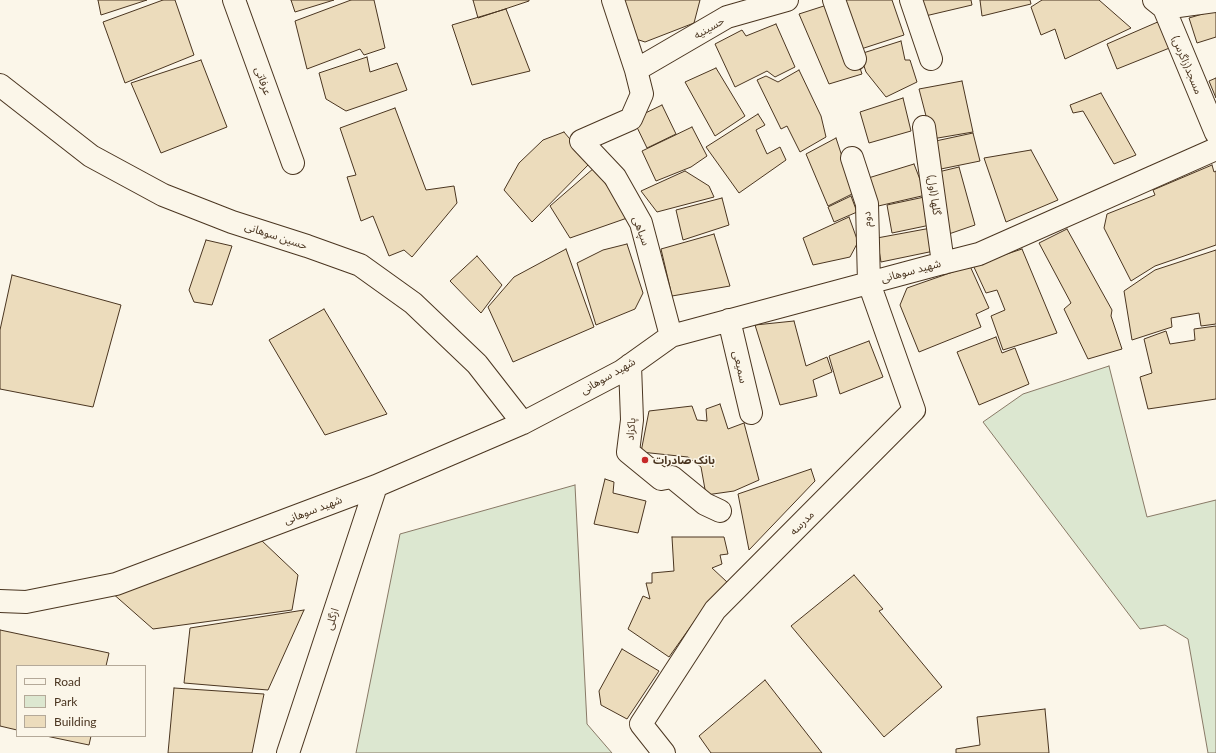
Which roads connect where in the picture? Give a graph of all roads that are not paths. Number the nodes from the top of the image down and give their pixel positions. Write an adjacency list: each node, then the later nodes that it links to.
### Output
1 (234, 0): 17 (street, عرفاتی)
2 (613, 0): 11 (street)
3 (787, 0): 8 (street, حسینیه)
4 (834, 0): 9 (street)
5 (911, 0): 10 (street)
6 (1216, 1): 7 (street)
7 (1159, 4): 14 (street, مسجد(زاگرس))
8 (725, 9): 11 (street, حسینیه)
9 (855, 59)
10 (931, 60)
11 (636, 70): 21 (street, سپاهی)
12 (0, 85): 24 (street, حسین سوهانی)
13 (924, 128): 18 (street, گلها (اول))
14 (1216, 133)
15 (1216, 149): 18 (street, شهید سوهانی)
16 (852, 158): 19 (street, دوم)
17 (293, 163)
18 (943, 263): 19 (street, شهید سوهانی)
19 (869, 282): 20 (street, شهید سوهانی); 29 (street, مدرسه)
20 (729, 320): 21 (street, شهید سوهانی); 23 (street, سمیعی)
21 (671, 336): 22 (street, شهید سوهانی)
22 (630, 364): 24 (street, شهید سوهانی); 26 (street, پاکزاد)
23 (751, 413)
24 (523, 423): 25 (street, شهید سوهانی)
25 (376, 486): 27 (street, شهید سوهانی); 28 (street, ازگلی)
26 (720, 511)
27 (0, 601)
28 (288, 753)
29 (664, 753)

